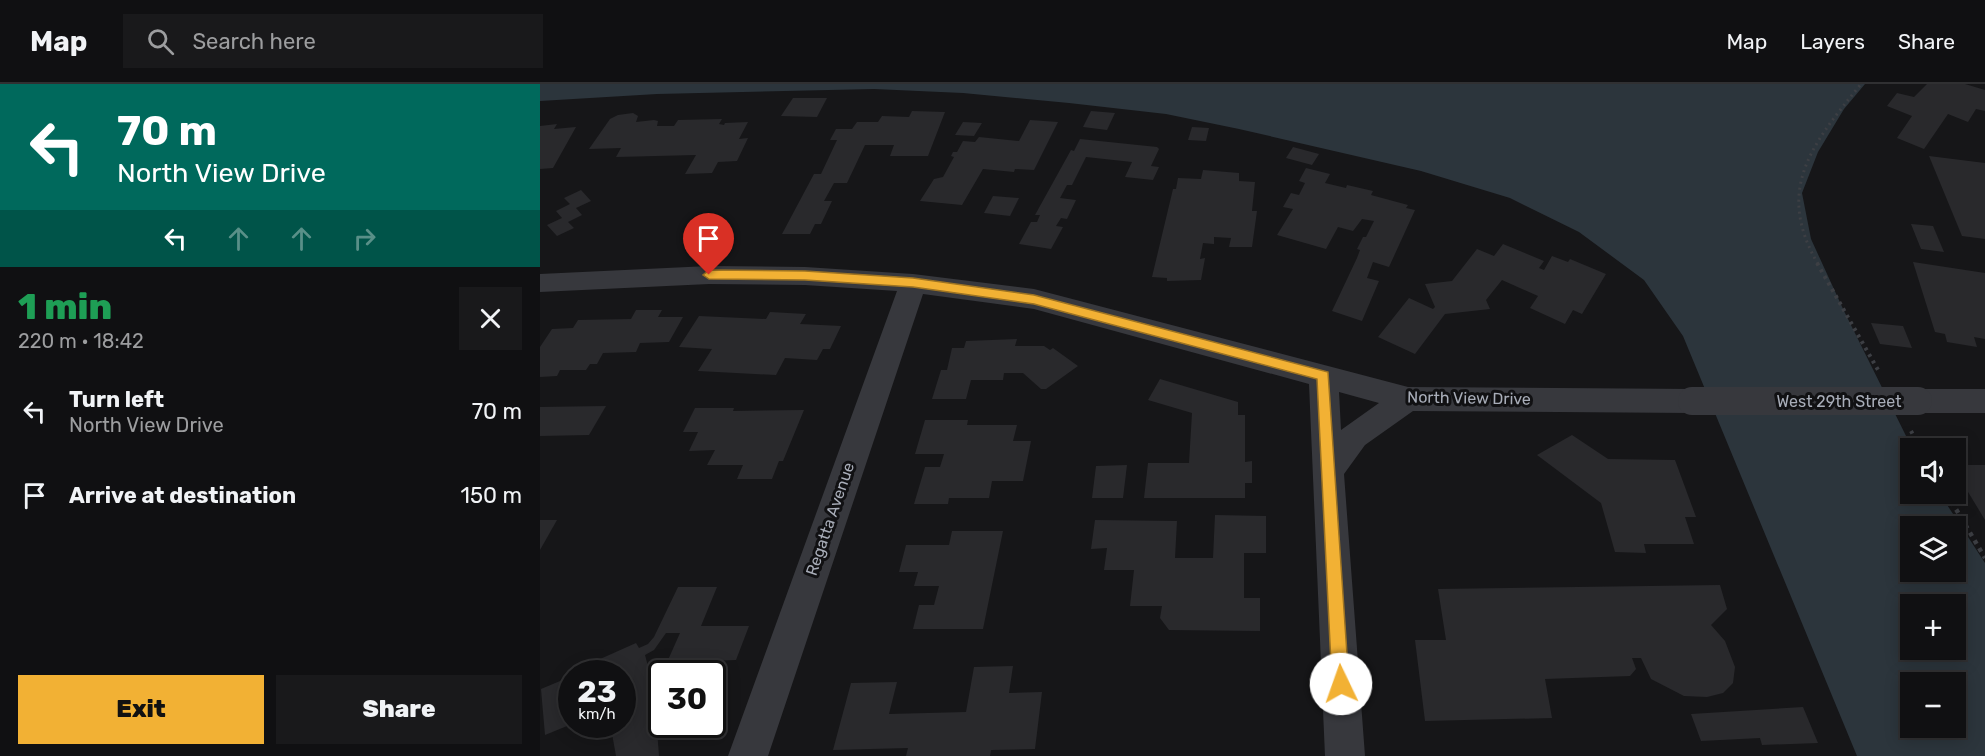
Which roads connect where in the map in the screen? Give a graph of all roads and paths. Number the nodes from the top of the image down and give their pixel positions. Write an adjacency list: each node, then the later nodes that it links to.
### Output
1 (1861, 84): 5 (path)
2 (540, 283): 3 (street, North View Drive)
3 (913, 283): 4 (street, North View Drive); 14 (street, Regatta Avenue)
4 (1323, 375): 6 (street, North View Drive); 11 (street)
5 (1882, 379)
6 (1408, 399): 7 (street, North View Drive); 11 (street)
7 (1692, 401): 9 (street, West 29th Street, bridge)
8 (1985, 401): 9 (street, West 29th Street)
9 (1913, 413): 10 (path)
10 (1918, 438)
11 (1328, 471): 15 (street)
12 (1953, 504): 13 (path)
13 (1985, 558)
14 (748, 756)
15 (1345, 756)

